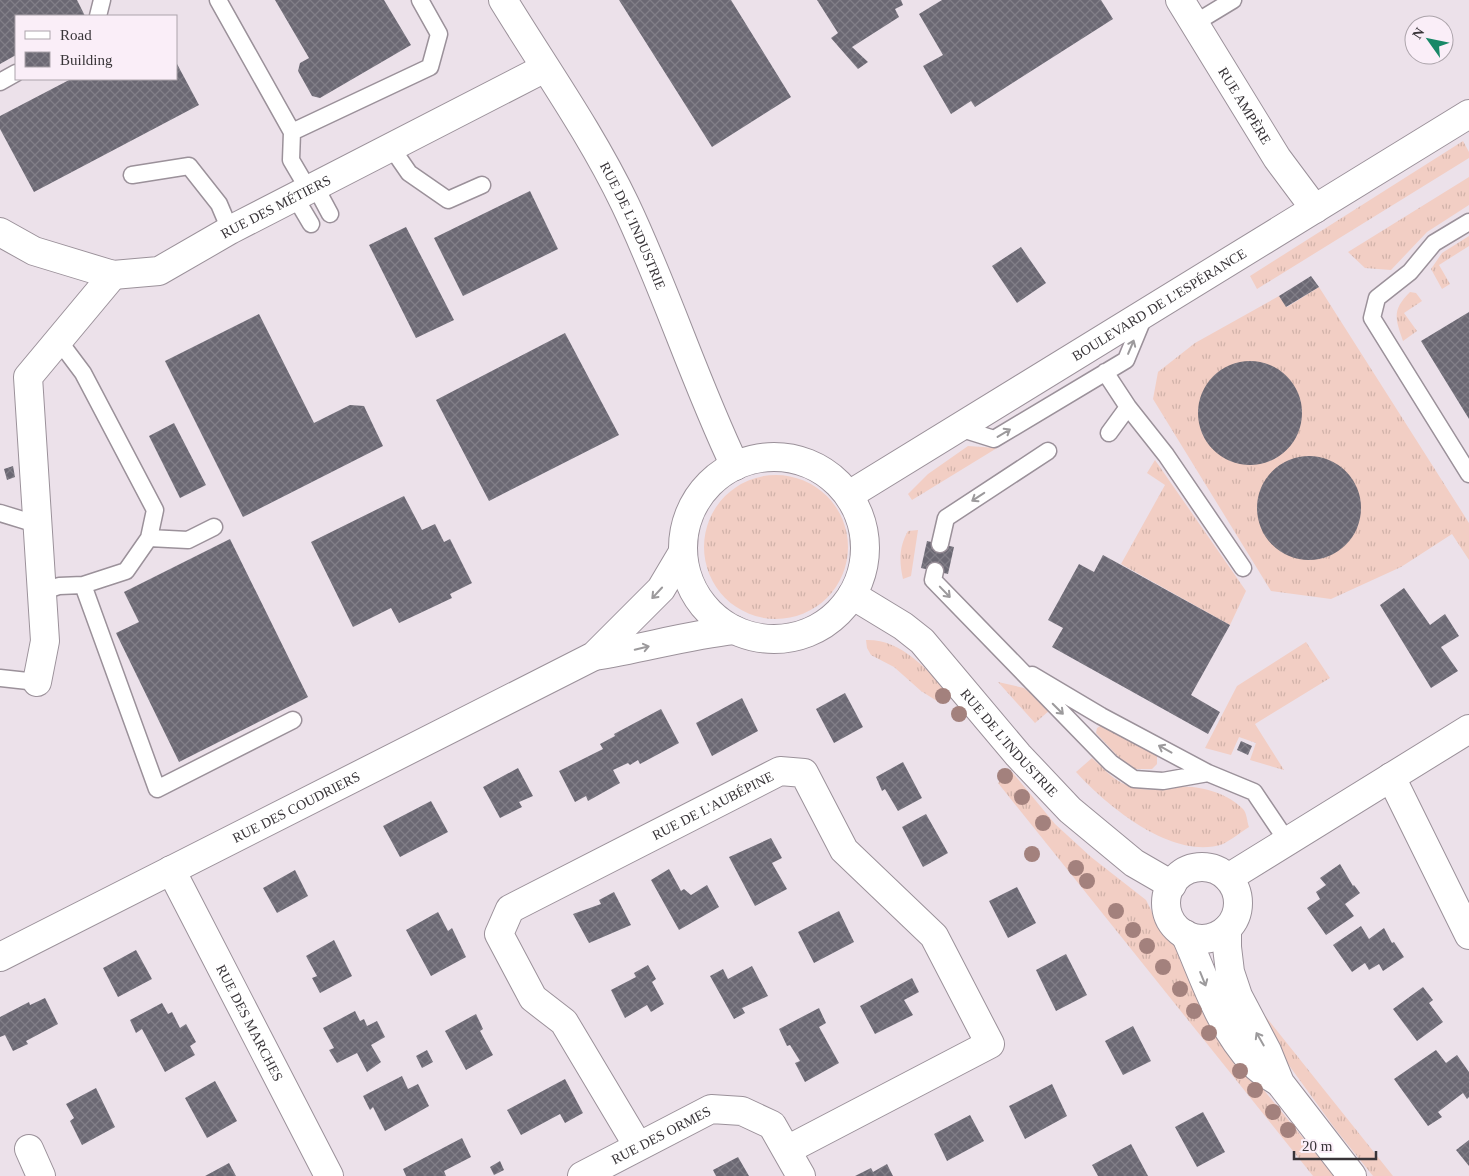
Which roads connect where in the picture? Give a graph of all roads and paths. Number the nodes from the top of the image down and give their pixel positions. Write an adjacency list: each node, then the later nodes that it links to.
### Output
1 (102, 0): 7 (lane)
2 (218, 0): 13 (lane)
3 (420, 0): 13 (lane)
4 (503, 0): 9 (street, RUE DE L'INDUSTRIE)
5 (1180, 0): 8 (street, RUE AMPÈRE)
6 (1233, 0): 8 (lane)
7 (98, 15)
8 (1195, 23): 18 (street, RUE AMPÈRE)
9 (545, 68): 14 (street, RUE DES MÉTIERS); 32 (street, RUE DE L'INDUSTRIE)
10 (15, 74): 11 (lane)
11 (0, 82)
12 (1469, 114): 18 (street, BOULEVARD DE L'ESPÉRANCE)
13 (292, 132): 17 (lane)
14 (391, 147): 16 (lane); 17 (street, RUE DES MÉTIERS)
15 (132, 175): 22 (lane)
16 (482, 185)
17 (306, 191): 19 (lane); 21 (lane); 22 (street, RUE DES MÉTIERS)
18 (1315, 209): 25 (street, BOULEVARD DE L'ESPÉRANCE)
19 (330, 214)
20 (1469, 222): 33 (lane)
21 (311, 224)
22 (230, 230): 24 (street, RUE DES MÉTIERS)
23 (0, 232): 24 (street, RUE DES MÉTIERS)
24 (113, 275): 26 (street)
25 (1145, 313): 27 (lane, one-way to 25); 29 (street, BOULEVARD DE L'ESPÉRANCE)
26 (59, 341): 36 (street); 38 (lane)
27 (1105, 372): 28 (lane); 29 (lane, one-way to 27)
28 (1128, 407): 30 (lane); 41 (lane)
29 (959, 428): 34 (street, BOULEVARD DE L'ESPÉRANCE)
30 (1109, 434)
31 (1048, 451): 39 (lane, one-way to 39)
32 (735, 466): 34 (street); 40 (street)
33 (1469, 474)
34 (849, 495): 45 (street)
35 (0, 513): 36 (lane)
36 (36, 524): 44 (street)
37 (214, 527): 38 (lane)
38 (148, 538): 43 (lane)
39 (940, 544)
40 (683, 552): 46 (street); 47 (street, RUE DES COUDRIERS, one-way to 47)
41 (1243, 568)
42 (935, 571): 48 (lane, one-way to 48)
43 (83, 584): 44 (lane); 51 (lane)
44 (41, 592): 50 (street)
45 (852, 595): 46 (street); 58 (street, RUE DE L'INDUSTRIE)
46 (734, 630): 47 (street, RUE DES COUDRIERS, one-way to 46)
47 (594, 656): 56 (street, RUE DES COUDRIERS)
48 (1011, 662): 53 (lane, one-way to 48); 53 (lane, one-way to 53)
49 (0, 678): 50 (lane)
50 (37, 682)
51 (293, 720)
52 (1469, 729): 54 (street)
53 (1208, 773): 55 (lane)
54 (1391, 777): 55 (street); 61 (street)
55 (1287, 841): 57 (street)
56 (171, 870): 62 (street, RUE DES COUDRIERS); 68 (street, RUE DES MARCHES)
57 (1228, 878): 58 (street); 59 (street)
58 (1172, 885): 60 (street)
59 (1227, 929): 60 (street); 63 (street, one-way to 59)
60 (1185, 934): 63 (street, one-way to 63)
61 (1469, 935)
62 (0, 957)
63 (1280, 1083): 71 (street)
64 (638, 1146): 66 (street, RUE DES ORMES); 66 (street, RUE DE L'AUBÉPINE); 69 (street, RUE DES ORMES)
65 (29, 1149): 67 (street)
66 (787, 1150): 70 (street, RUE DES ORMES)
67 (41, 1176)
68 (329, 1176)
69 (582, 1176)
70 (802, 1176)
71 (1352, 1176)

